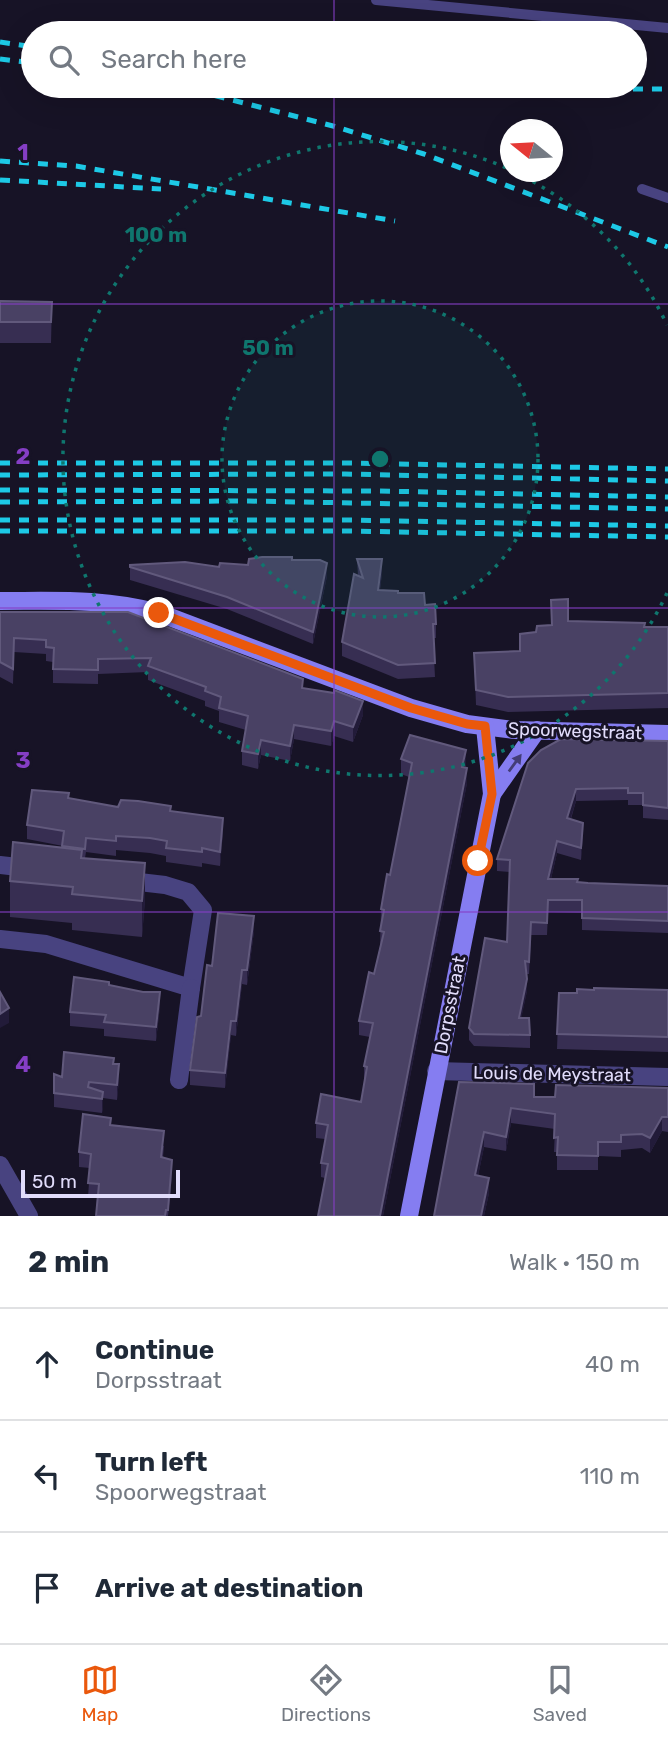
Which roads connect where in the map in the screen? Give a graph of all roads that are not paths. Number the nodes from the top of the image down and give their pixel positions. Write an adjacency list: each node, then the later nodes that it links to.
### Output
1 (376, 0): 2 (lane)
2 (595, 21)
3 (647, 26): 4 (lane)
4 (668, 28)
5 (642, 189): 6 (lane)
6 (668, 198)
7 (0, 601): 8 (street, Spoorwegstraat)
8 (485, 726): 9 (street, Spoorwegstraat); 11 (street, Dorpsstraat)
9 (537, 730): 10 (street, Spoorwegstraat); 11 (street, Dorpsstraat, one-way to 9)
10 (668, 734)
11 (492, 794): 17 (street, Dorpsstraat)
12 (1, 870): 13 (street)
13 (56, 872)
14 (111, 879): 16 (street)
15 (0, 939): 16 (street)
16 (191, 988): 19 (street)
17 (436, 1071): 18 (street, Louis de Meystraat); 22 (street, Dorpsstraat)
18 (668, 1077)
19 (179, 1080)
20 (0, 1165): 21 (street)
21 (29, 1216)
22 (409, 1216)

